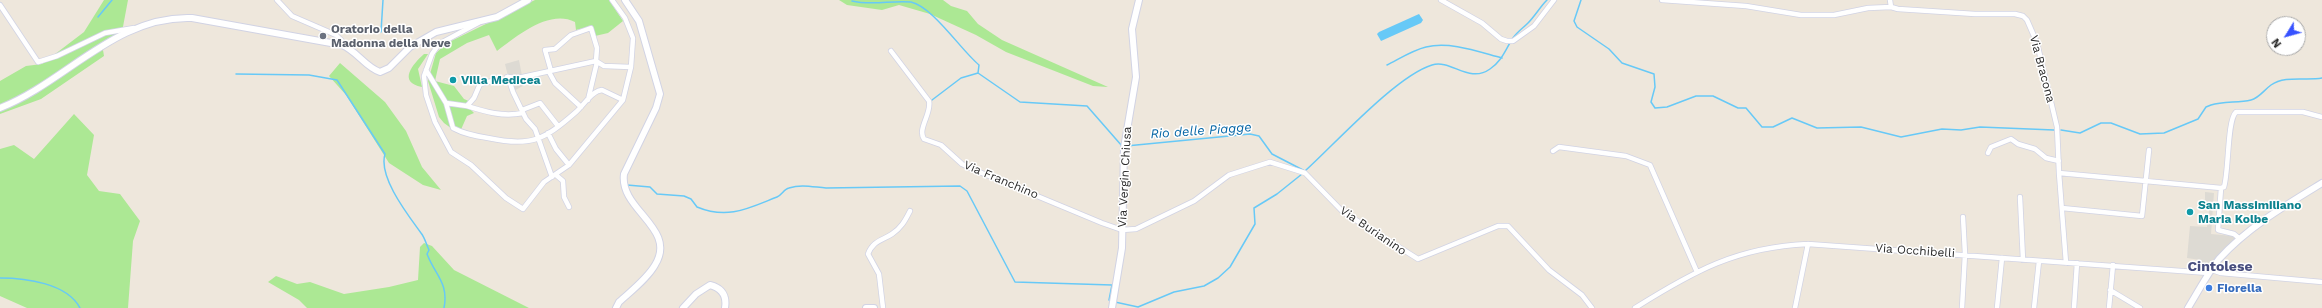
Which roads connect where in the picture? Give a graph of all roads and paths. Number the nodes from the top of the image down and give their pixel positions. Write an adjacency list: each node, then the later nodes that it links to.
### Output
1 (277, 0): 14 (street)
2 (528, 0): 12 (street)
3 (612, 0): 17 (street)
4 (625, 0): 61 (street)
5 (1139, 0): 47 (street, Via Vergin Chiusa)
6 (1441, 0): 7 (street)
7 (1554, 0)
8 (1662, 0): 11 (street)
9 (1890, 0): 11 (street)
10 (0, 5): 13 (street)
11 (1891, 7): 35 (street, Via Bracona)
12 (480, 22): 14 (street); 18 (street)
13 (140, 27): 14 (street); 26 (street)
14 (342, 45)
15 (891, 51): 47 (street, Via Franchino)
16 (596, 62): 17 (street); 19 (street); 19 (street); 21 (street)
17 (631, 67): 22 (street)
18 (426, 70): 23 (street); 38 (street)
19 (549, 72): 25 (street); 27 (street)
20 (502, 79): 24 (street)
21 (588, 100): 22 (street); 25 (street)
22 (623, 100): 36 (street)
23 (446, 103): 24 (street); 31 (street)
24 (467, 106): 27 (street)
25 (581, 107): 29 (street)
26 (0, 108)
27 (522, 111): 29 (street); 31 (street)
28 (2322, 117): 41 (street)
29 (558, 126): 30 (street)
30 (548, 133): 31 (street); 36 (street)
31 (539, 138): 38 (street)
32 (2149, 150): 39 (street)
33 (1553, 151): 57 (street)
34 (1988, 153): 35 (street)
35 (2059, 161): 37 (street, Via Bracona)
36 (569, 164): 38 (street)
37 (2059, 173): 39 (street); 44 (street, Via Bracona)
38 (554, 176): 43 (street)
39 (2146, 181): 41 (street); 44 (street)
40 (2322, 183): 48 (street)
41 (2221, 188): 48 (street)
42 (2020, 197): 52 (street)
43 (569, 207)
44 (2062, 208): 54 (street, Via Bracona)
45 (910, 211): 66 (street)
46 (1963, 217): 50 (street)
47 (1122, 230): 67 (street, Via Vergin Chiusa); 68 (street, Via Burianino)
48 (2240, 239): 58 (street)
49 (1808, 244): 50 (street, Via Occhibelli); 57 (street, Via Occhibelli); 70 (street)
50 (1965, 254): 51 (street, Via Occhibelli); 71 (street)
51 (2002, 258): 52 (street, Via Occhibelli); 72 (street)
52 (2023, 260): 53 (street, Via Occhibelli)
53 (2039, 261): 54 (street, Via Occhibelli); 73 (street)
54 (2066, 263): 55 (street, Via Occhibelli)
55 (2077, 263): 56 (street, Via Occhibelli); 74 (street)
56 (2113, 266): 58 (street, Via Occhibelli); 60 (street)
57 (1697, 272): 69 (street, Via Occhibelli)
58 (2211, 272): 59 (street, Via Occhibelli); 77 (street)
59 (2322, 282)
60 (2110, 290): 75 (street); 76 (street)
61 (616, 308)
62 (683, 308): 63 (street)
63 (725, 308)
64 (866, 308): 65 (street)
65 (874, 308)
66 (883, 308)
67 (1112, 308)
68 (1592, 308)
69 (1635, 308)
70 (1795, 308)
71 (1962, 308)
72 (1997, 308)
73 (2034, 308)
74 (2074, 308)
75 (2109, 308)
76 (2140, 308)
77 (2188, 308)

